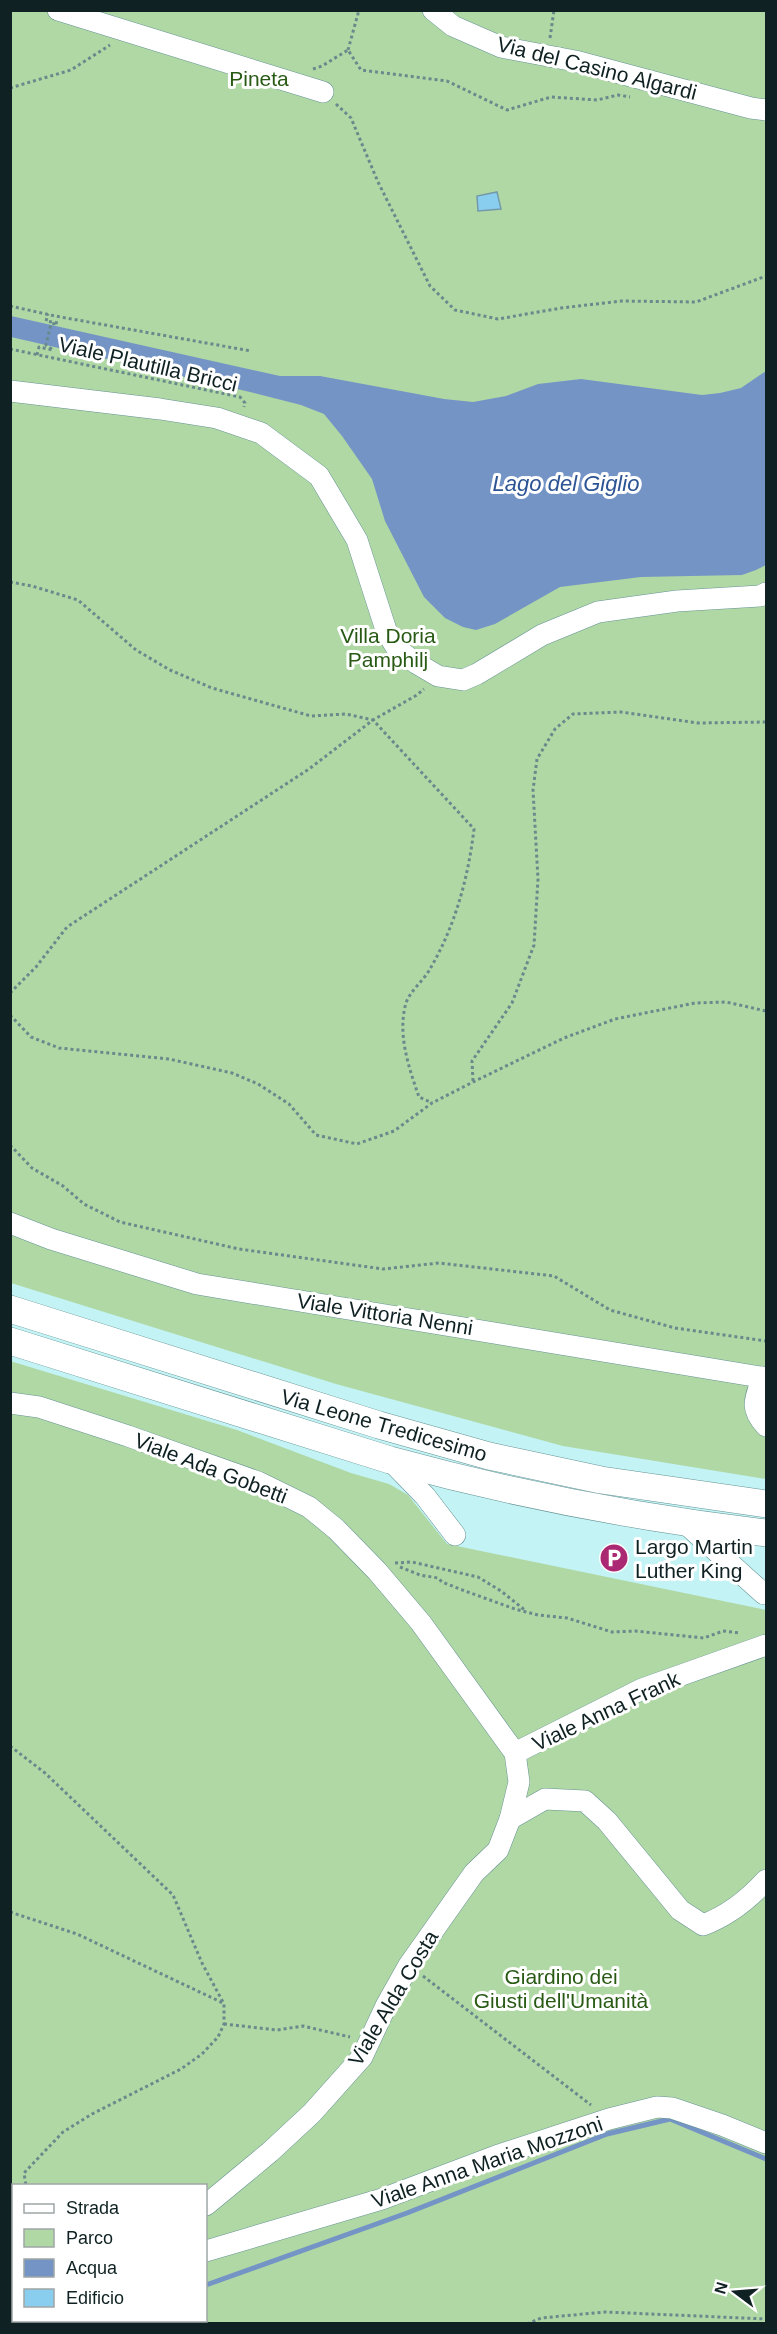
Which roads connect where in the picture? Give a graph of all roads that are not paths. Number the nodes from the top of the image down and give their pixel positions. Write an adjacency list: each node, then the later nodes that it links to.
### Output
1 (58, 10): 3 (street)
2 (433, 10): 4 (street, Via del Casino Algardi)
3 (323, 92)
4 (766, 110)
5 (10, 391): 6 (street)
6 (766, 593)
7 (10, 1223): 10 (street, Viale Vittoria Nenni)
8 (10, 1309): 14 (main road, Via Leone Tredicesimo)
9 (10, 1341): 13 (main road, Via Leone Tredicesimo)
10 (764, 1378): 12 (street)
11 (10, 1404): 20 (street, Viale Ada Gobetti)
12 (766, 1425)
13 (390, 1460): 15 (main road, Via Leone Tredicesimo); 17 (street)
14 (766, 1504)
15 (685, 1523): 16 (main road, Via Leone Tredicesimo); 18 (street)
16 (766, 1533)
17 (455, 1535)
18 (764, 1594)
19 (766, 1645): 20 (street, Viale Anna Frank)
20 (515, 1753): 21 (street, Viale Alda Costa)
21 (510, 1819): 22 (street); 24 (street, Viale Alda Costa)
22 (766, 1880)
23 (766, 2143): 25 (street, Viale Anna Maria Mozzoni)
24 (207, 2204)
25 (207, 2251)

